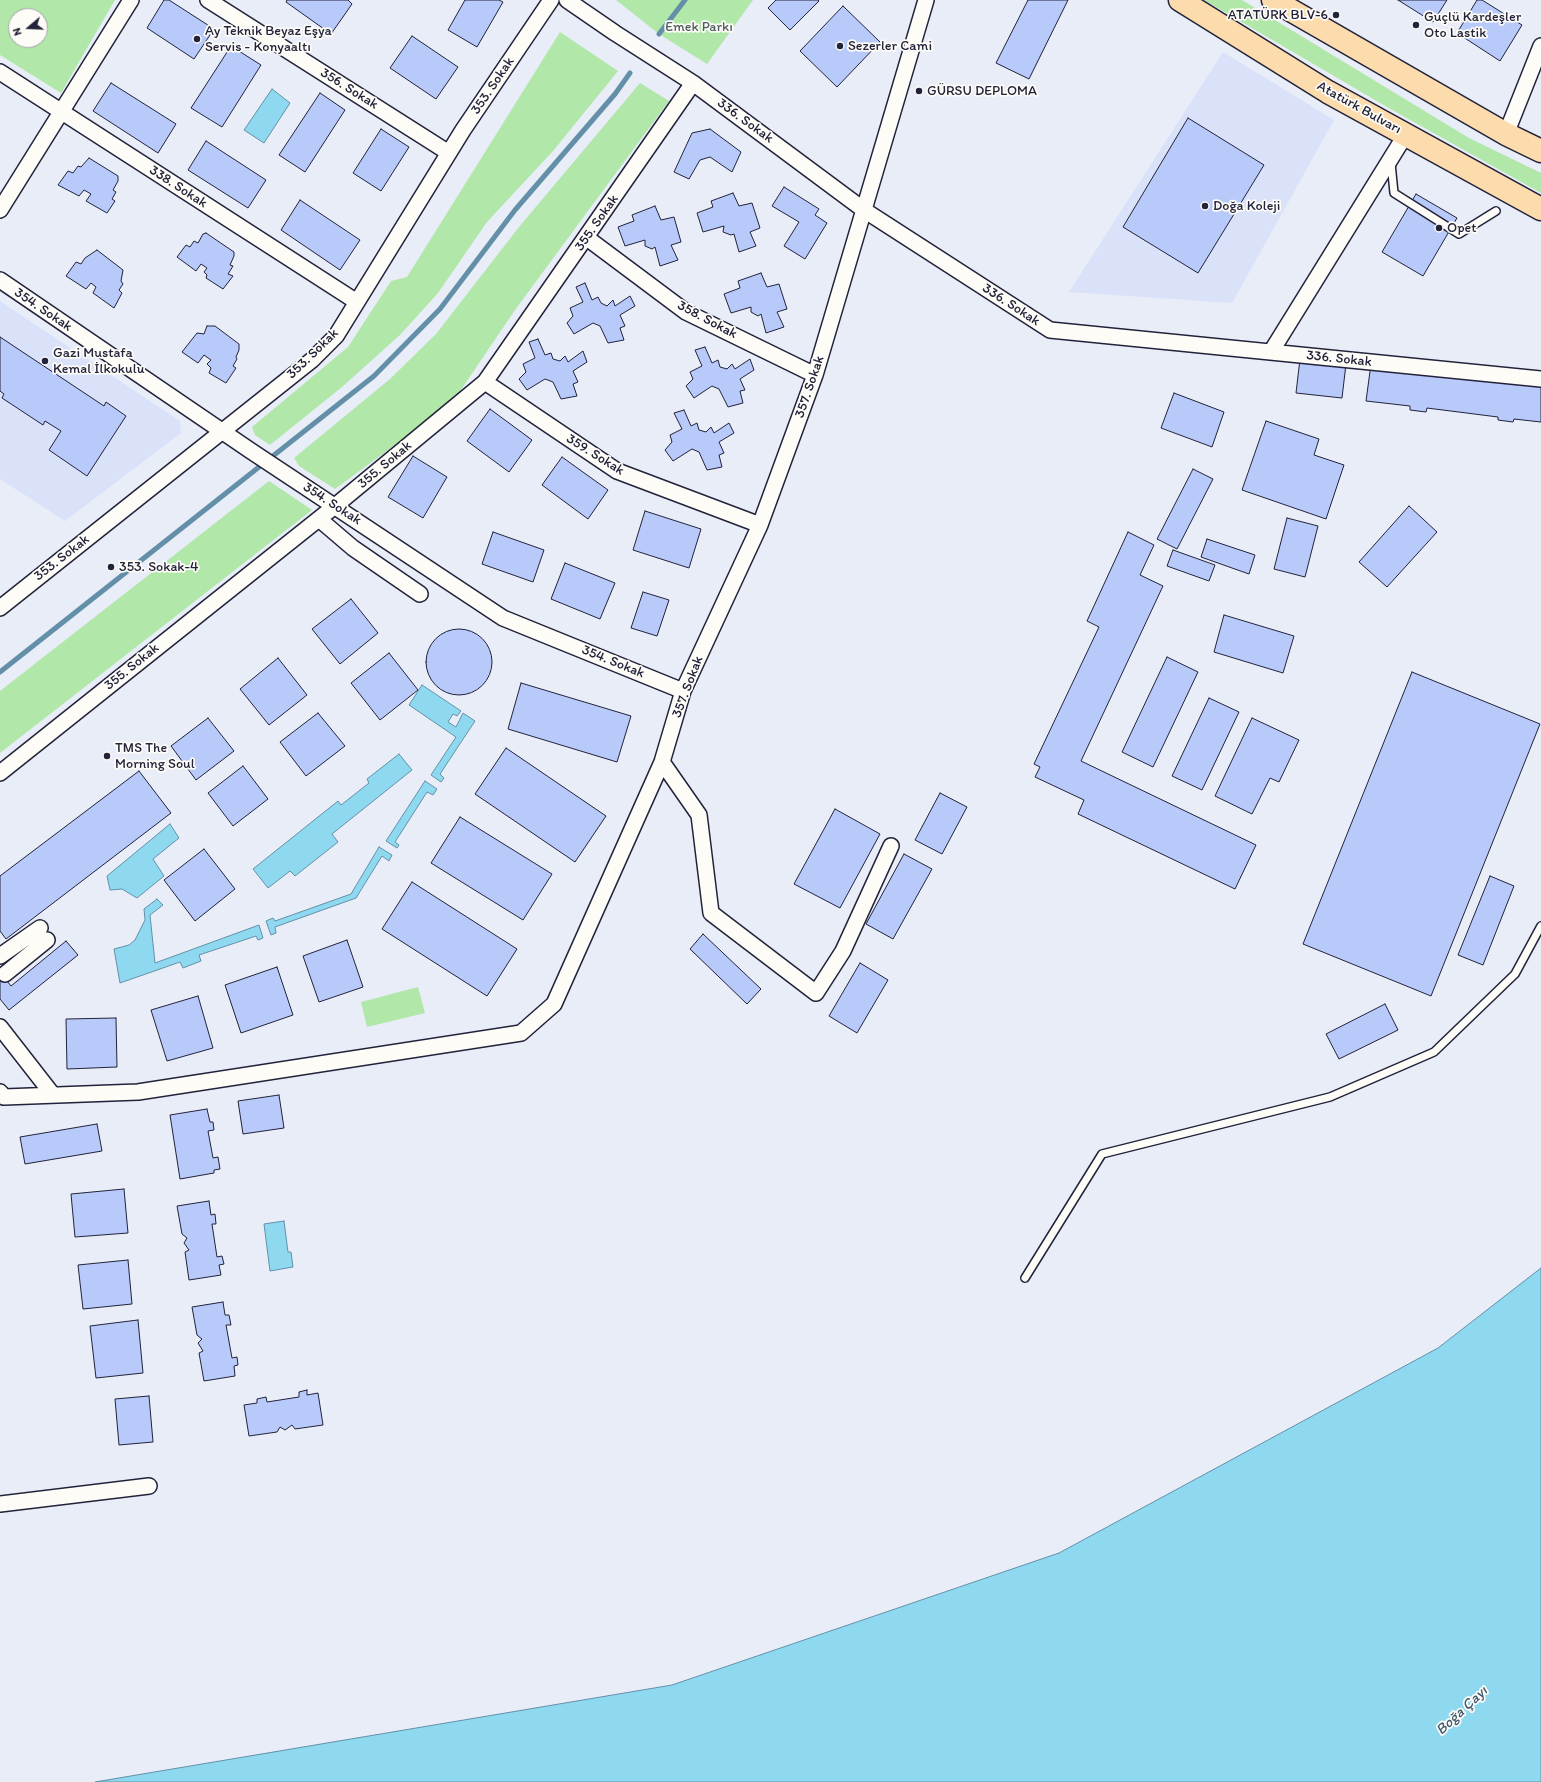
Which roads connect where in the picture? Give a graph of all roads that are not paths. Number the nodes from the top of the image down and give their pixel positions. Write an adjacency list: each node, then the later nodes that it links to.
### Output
1 (131, 0): 11 (street)
2 (208, 0): 15 (street, 356. Sokak)
3 (551, 0): 15 (street, 353. Sokak)
4 (567, 0): 10 (street, 336. Sokak)
5 (926, 0): 19 (street, 357. Sokak)
6 (1180, 0): 12 (main road, Atatürk Bulvarı)
7 (1273, 0): 13 (main road)
8 (1541, 46): 13 (street)
9 (0, 72): 11 (street, 338. Sokak)
10 (693, 83): 19 (street, 336. Sokak); 21 (street, 355. Sokak)
11 (62, 112): 18 (street); 23 (street, 338. Sokak)
12 (1406, 134): 16 (street); 17 (main road, Atatürk Bulvarı)
13 (1506, 134): 14 (main road)
14 (1541, 151)
15 (449, 153): 23 (street, 353. Sokak)
16 (1391, 159): 20 (lane); 24 (street)
17 (1541, 209)
18 (0, 210)
19 (864, 210): 24 (street, 336. Sokak); 25 (street, 357. Sokak)
20 (1496, 211)
21 (586, 238): 25 (street, 358. Sokak); 27 (street, 355. Sokak)
22 (0, 280): 28 (street, 354. Sokak)
23 (357, 302): 28 (street, 353. Sokak)
24 (1272, 352): 26 (street, 336. Sokak)
25 (815, 375): 31 (street, 357. Sokak)
26 (1541, 379)
27 (485, 382): 29 (street, 355. Sokak); 31 (street, 359. Sokak)
28 (222, 431): 29 (street, 354. Sokak); 33 (street, 353. Sokak)
29 (335, 506): 30 (street, 355. Sokak); 34 (street, 354. Sokak)
30 (319, 519): 32 (street); 36 (street, 355. Sokak)
31 (760, 524): 34 (street, 357. Sokak)
32 (420, 594)
33 (0, 608)
34 (684, 691): 35 (street, 357. Sokak)
35 (662, 762): 37 (street); 42 (street, 357. Sokak)
36 (0, 773)
37 (891, 846)
38 (1541, 926): 44 (lane)
39 (0, 956): 40 (street)
40 (5, 974)
41 (0, 1026): 42 (street)
42 (53, 1095): 43 (street, 357. Sokak)
43 (1, 1096)
44 (1025, 1278)
45 (149, 1486): 46 (street)
46 (0, 1504)

